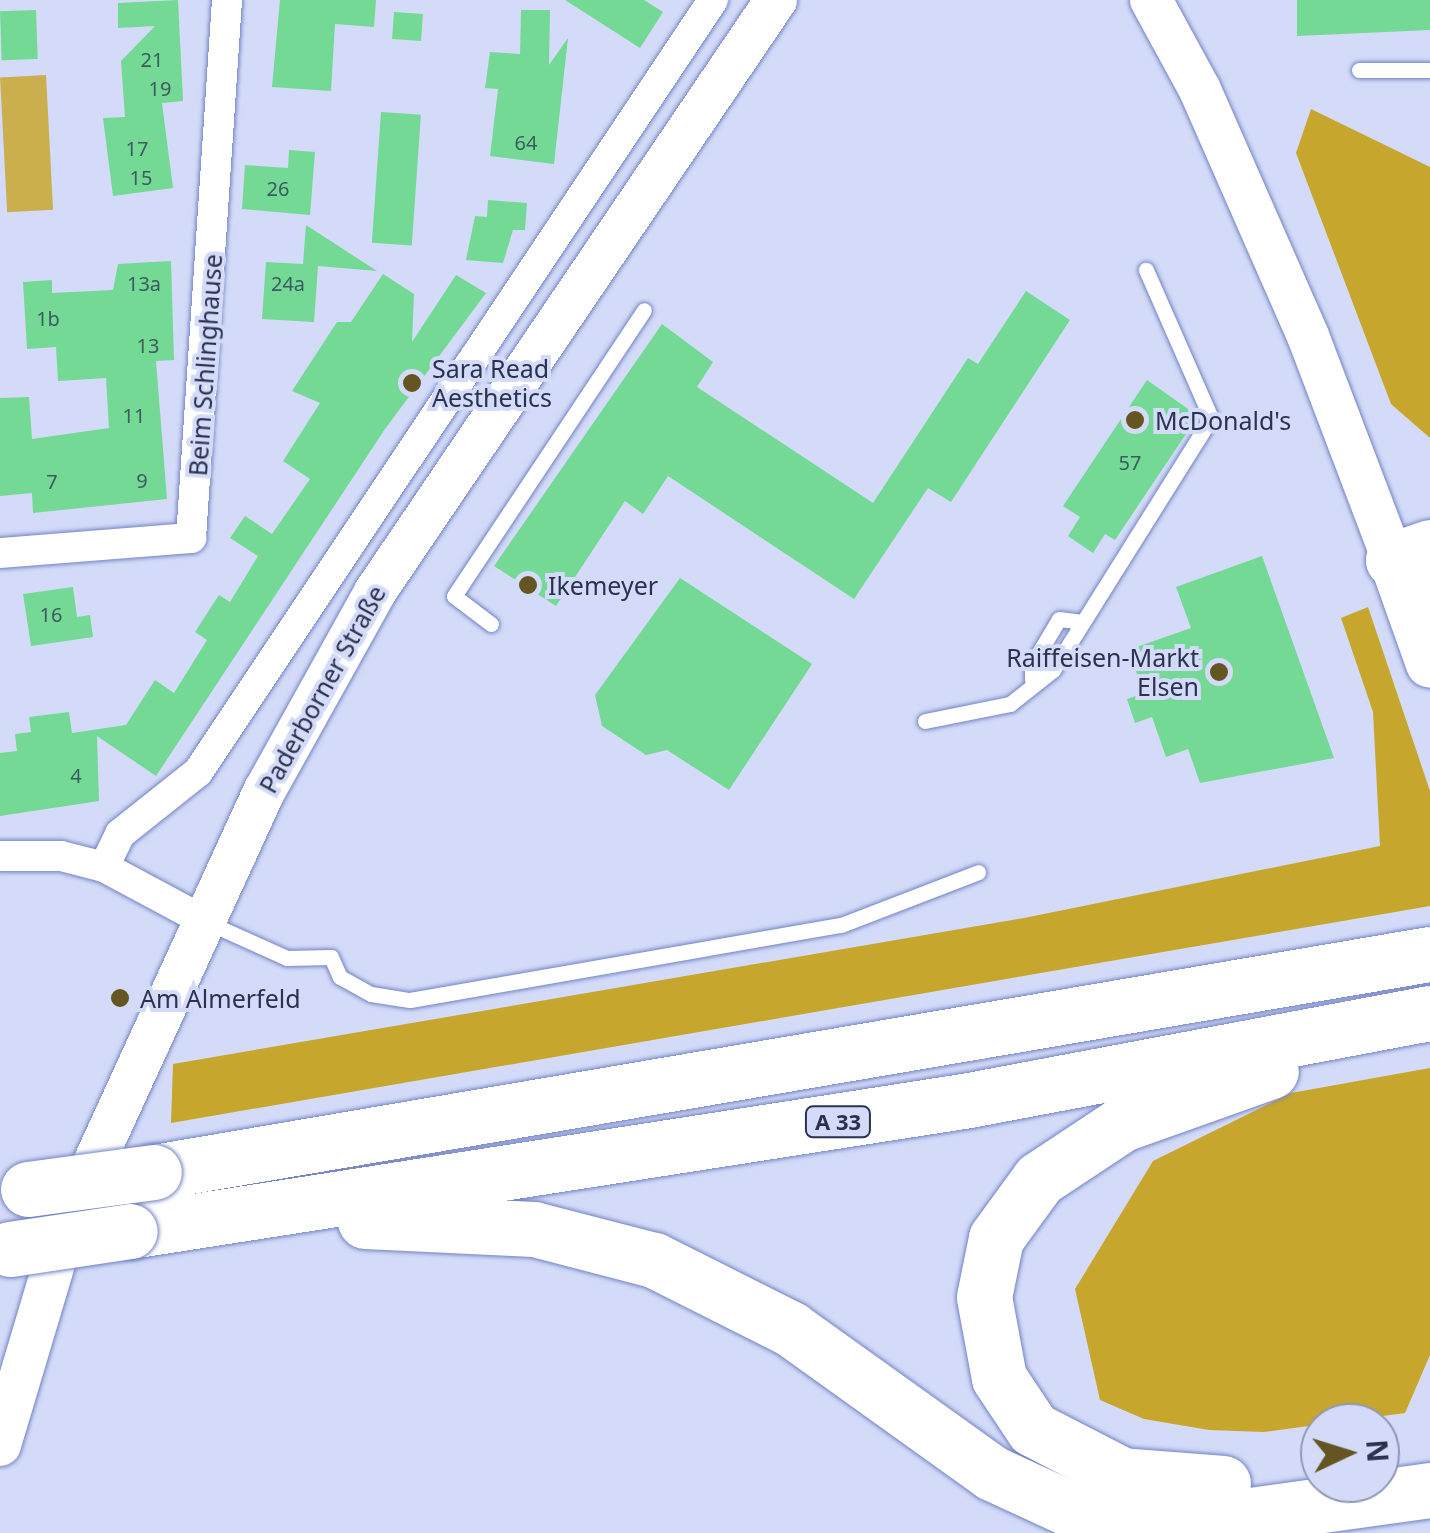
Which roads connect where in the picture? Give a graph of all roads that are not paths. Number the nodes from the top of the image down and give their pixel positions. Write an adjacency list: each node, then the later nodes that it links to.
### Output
1 (228, 0): 9 (street, Beim Schlinghause)
2 (713, 0): 15 (street, Paderborner Straße)
3 (776, 0): 17 (street, Paderborner Straße)
4 (1151, 0): 10 (street)
5 (1359, 70): 6 (lane)
6 (1430, 70)
7 (1146, 270): 13 (lane)
8 (644, 310): 11 (lane)
9 (0, 554)
10 (1418, 566): 12 (main road)
11 (491, 624)
12 (1430, 664)
13 (925, 721)
14 (0, 856): 15 (street)
15 (104, 867): 17 (street)
16 (978, 872): 17 (lane)
17 (201, 919): 23 (street, Paderborner Straße)
18 (1430, 954): 20 (highway, bridge)
19 (1430, 1014): 21 (highway, A 33); 25 (highway)
20 (14, 1191)
21 (242, 1214): 22 (highway, A 33, bridge); 26 (highway)
22 (5, 1250)
23 (0, 1445)
24 (1430, 1457): 26 (highway)
25 (1300, 1473)
26 (1408, 1488)

